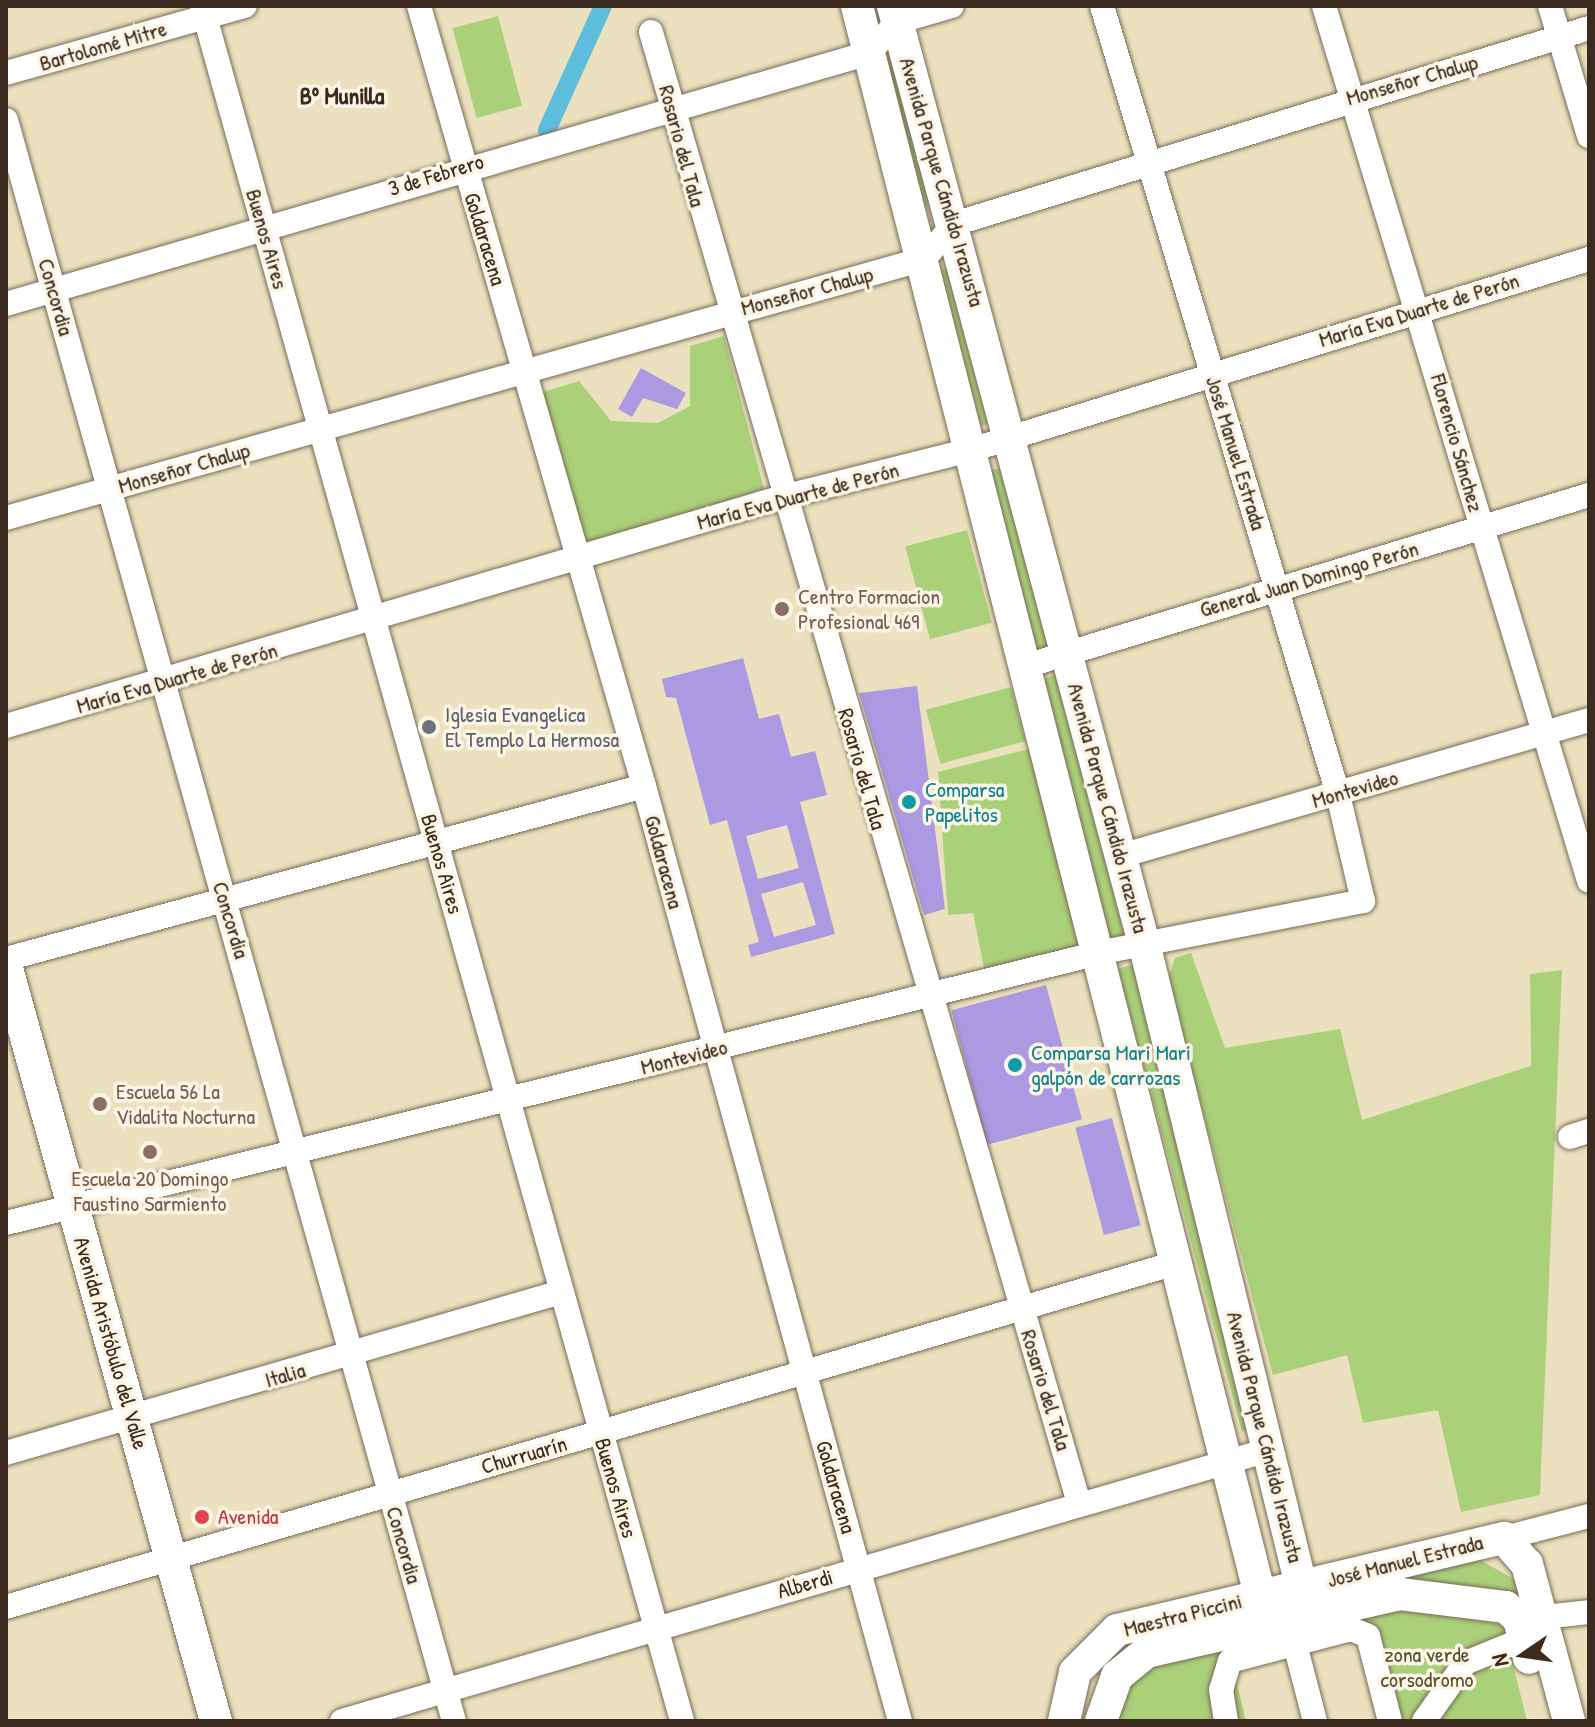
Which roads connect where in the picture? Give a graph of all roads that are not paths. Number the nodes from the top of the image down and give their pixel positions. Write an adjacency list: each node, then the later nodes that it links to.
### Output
1 (245, 6): 8 (street, Bartolomé Mitre)
2 (419, 6): 20 (street, Goldaracena)
3 (857, 6): 13 (main road, Avenida Parque Cándido Irazusta)
4 (952, 6): 9 (street)
5 (1102, 6): 19 (street, José Manuel Estrada)
6 (1324, 6): 15 (street, Florencio Sánchez)
7 (1550, 6): 12 (street)
8 (204, 12): 14 (street, Bartolomé Mitre); 22 (street, Buenos Aires)
9 (895, 14): 13 (street); 21 (main road, Avenida Parque Cándido Irazusta)
10 (1589, 28): 12 (street, Monseñor Chalup)
11 (651, 32): 16 (street, Rosario del Tala)
12 (1559, 36): 15 (street, Monseñor Chalup); 18 (street)
13 (869, 53): 16 (street, 3 de Febrero); 23 (main road, Avenida Parque Cándido Irazusta)
14 (6, 73)
15 (1352, 97): 19 (street, Monseñor Chalup); 27 (street, Florencio Sánchez)
16 (671, 105): 20 (street, 3 de Febrero); 28 (street, Rosario del Tala)
17 (6, 120): 25 (street, Concordia)
18 (1589, 136)
19 (1152, 162): 21 (street, Monseñor Chalup); 30 (street, José Manuel Estrada)
20 (464, 166): 22 (street, 3 de Febrero); 29 (street, Goldaracena)
21 (954, 224): 23 (street); 32 (main road, Avenida Parque Cándido Irazusta)
22 (264, 226): 25 (street, 3 de Febrero); 31 (street, Buenos Aires)
23 (924, 259): 28 (street, Monseñor Chalup); 33 (main road, Avenida Parque Cándido Irazusta)
24 (1589, 259): 27 (street, María Eva Duarte de Perón)
25 (54, 290): 26 (street, 3 de Febrero); 34 (street, Concordia)
26 (6, 304)
27 (1418, 307): 30 (street, María Eva Duarte de Perón); 38 (street, Florencio Sánchez)
28 (728, 313): 29 (street, Monseñor Chalup); 36 (street, Rosario del Tala)
29 (524, 370): 31 (street, Monseñor Chalup); 39 (street, Goldaracena)
30 (1212, 374): 32 (street, María Eva Duarte de Perón); 40 (street, José Manuel Estrada)
31 (320, 429): 34 (street, Monseñor Chalup); 41 (street, Buenos Aires)
32 (1013, 437): 33 (street, María Eva Duarte de Perón); 42 (main road, Avenida Parque Cándido Irazusta)
33 (974, 449): 36 (street, María Eva Duarte de Perón); 43 (main road, Avenida Parque Cándido Irazusta)
34 (109, 489): 37 (street, Monseñor Chalup); 44 (street, Concordia)
35 (1589, 495): 38 (street, General Juan Domingo Perón)
36 (783, 497): 39 (street, María Eva Duarte de Perón); 59 (street, Rosario del Tala)
37 (6, 518)
38 (1482, 529): 40 (street, General Juan Domingo Perón); 47 (street, Florencio Sánchez)
39 (579, 559): 41 (street, María Eva Duarte de Perón); 48 (street, Goldaracena)
40 (1276, 588): 42 (street, General Juan Domingo Perón); 49 (street, José Manuel Estrada)
41 (374, 621): 44 (street, María Eva Duarte de Perón); 50 (street, Buenos Aires)
42 (1065, 651): 43 (street, General Juan Domingo Perón); 51 (main road, Avenida Parque Cándido Irazusta)
43 (1029, 665): 56 (main road, Avenida Parque Cándido Irazusta)
44 (159, 683): 46 (street, María Eva Duarte de Perón); 54 (street, Concordia)
45 (1589, 720): 47 (street, Montevideo)
46 (6, 726)
47 (1544, 733): 49 (street, Montevideo); 52 (street, Florencio Sánchez)
48 (644, 786): 50 (street); 60 (street, Goldaracena)
49 (1338, 794): 51 (street, Montevideo); 53 (street, José Manuel Estrada)
50 (436, 843): 54 (street); 61 (street, Buenos Aires)
51 (1121, 856): 55 (main road, Avenida Parque Cándido Irazusta)
52 (1589, 881)
53 (1363, 901): 55 (street, Montevideo)
54 (226, 902): 57 (street); 62 (street, Concordia)
55 (1145, 947): 56 (street, Montevideo); 72 (main road, Avenida Parque Cándido Irazusta)
56 (1103, 952): 59 (street, Montevideo); 65 (main road, Avenida Parque Cándido Irazusta)
57 (6, 959)
58 (6, 965): 63 (main road, Avenida Aristóbulo del Valle)
59 (929, 998): 60 (street, Montevideo); 67 (street, Rosario del Tala)
60 (714, 1050): 61 (street, Montevideo); 69 (street, Goldaracena)
61 (507, 1101): 62 (street, Montevideo); 66 (street, Buenos Aires)
62 (300, 1152): 63 (street, Montevideo); 68 (street, Concordia)
63 (72, 1204): 64 (street, Montevideo); 70 (main road, Avenida Aristóbulo del Valle)
64 (6, 1223)
65 (1179, 1262): 67 (street, Churruarín); 74 (main road, Avenida Parque Cándido Irazusta)
66 (561, 1292): 68 (street, Italia); 71 (street, Buenos Aires)
67 (1021, 1306): 69 (street, Churruarín); 76 (street, Rosario del Tala)
68 (351, 1356): 70 (street, Italia); 75 (street, Concordia)
69 (804, 1372): 71 (street, Churruarín); 80 (street, Goldaracena)
70 (132, 1419): 73 (street, Italia); 79 (main road, Avenida Aristóbulo del Valle)
71 (600, 1432): 75 (street, Churruarín); 85 (street, Buenos Aires)
72 (1268, 1450): 74 (street, Alberdi); 83 (main road, Avenida Parque Cándido Irazusta)
73 (6, 1453)
74 (1228, 1459): 76 (street, Alberdi); 83 (main road, Avenida Parque Cándido Irazusta)
75 (390, 1494): 79 (street, Churruarín); 86 (street, Concordia)
76 (1079, 1503): 80 (street, Alberdi)
77 (1589, 1516): 78 (street)
78 (1504, 1538): 83 (main road, José Manuel Estrada); 84 (main road, José Manuel Estrada)
79 (171, 1556): 81 (street, Churruarín); 87 (main road, Avenida Aristóbulo del Valle)
80 (859, 1568): 85 (street, Alberdi); 91 (street, Goldaracena)
81 (6, 1607)
82 (1589, 1612): 84 (street)
83 (1287, 1613): 84 (main road, José Manuel Estrada); 92 (main road, Maestra Piccini); 93 (main road, Maestra Piccini); 94 (street); 95 (street); 96 (street)
84 (1528, 1625): 97 (street); 98 (main road, José Manuel Estrada); 99 (main road, José Manuel Estrada)
85 (655, 1626): 86 (street, Alberdi); 90 (street, Buenos Aires)
86 (446, 1694): 88 (street, Alberdi); 89 (street, Concordia)
87 (216, 1721)
88 (342, 1721)
89 (454, 1721)
90 (682, 1721)
91 (900, 1721)
92 (1064, 1721)
93 (1101, 1721)
94 (1226, 1721)
95 (1315, 1721)
96 (1390, 1721)
97 (1424, 1721)
98 (1546, 1721)
99 (1569, 1721)

